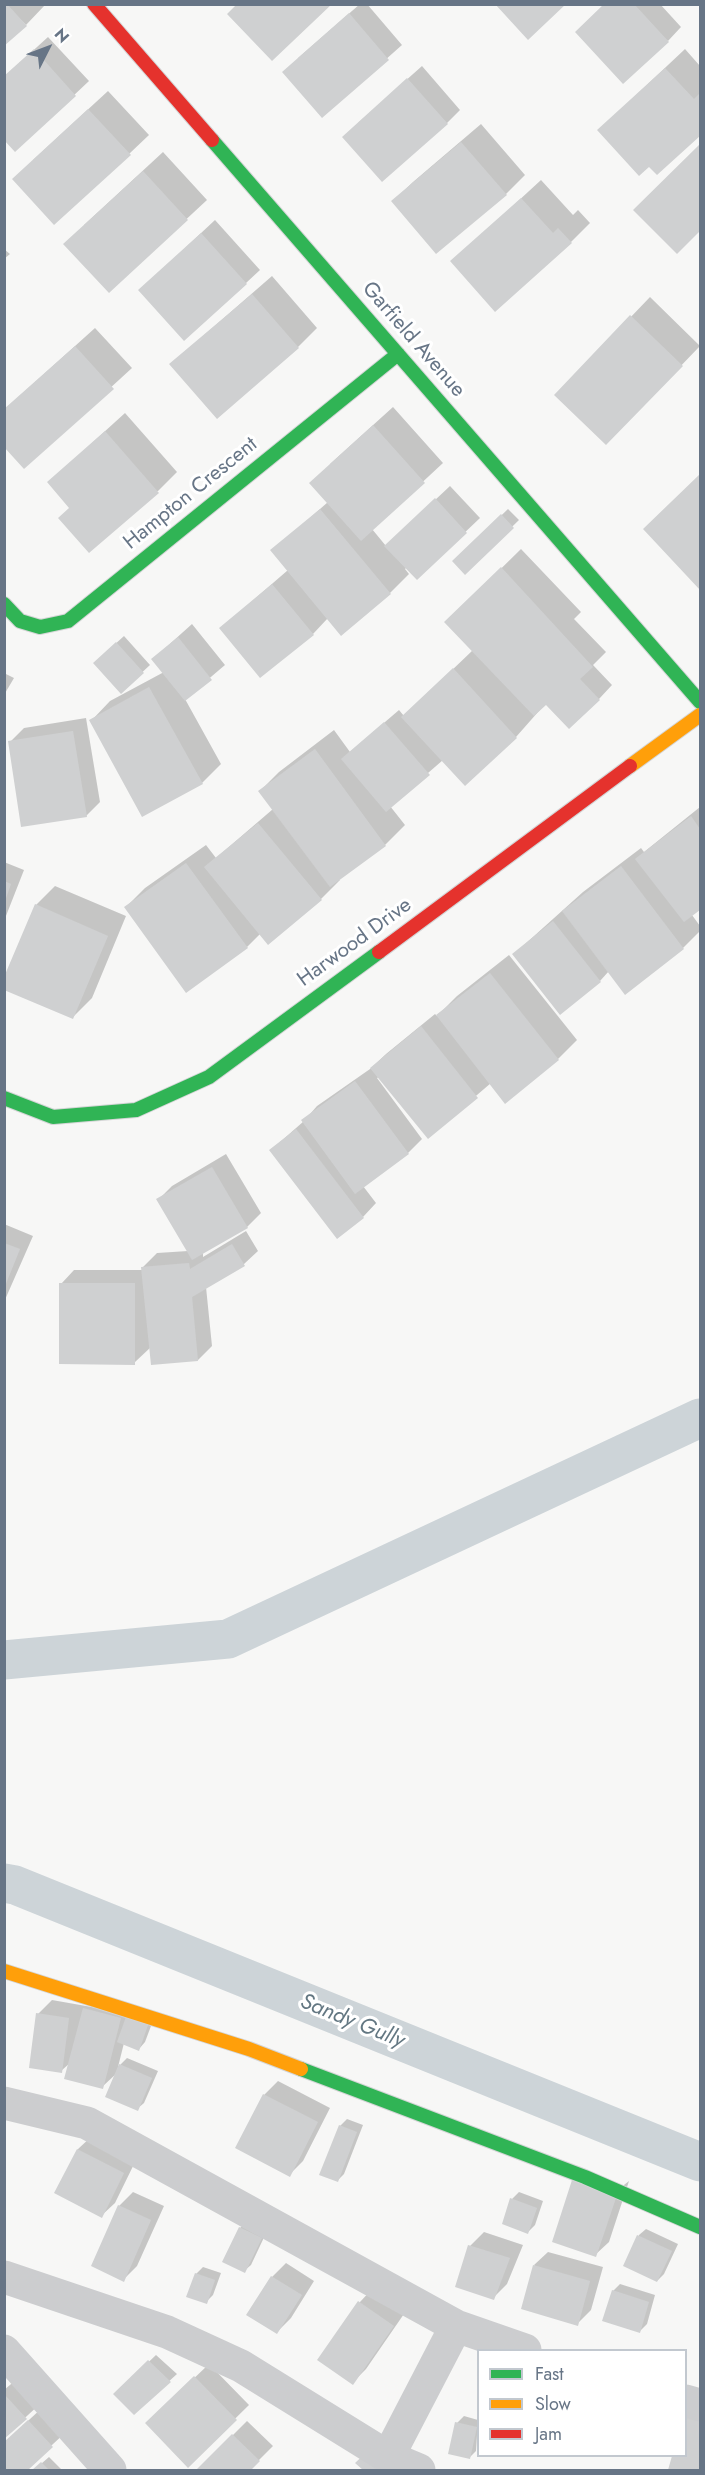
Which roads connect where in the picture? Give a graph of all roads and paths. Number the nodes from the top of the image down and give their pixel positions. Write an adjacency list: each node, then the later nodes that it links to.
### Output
1 (94, 4): 2 (street, Garfield Avenue)
2 (398, 354): 3 (street, Hampton Crescent); 4 (street, Garfield Avenue)
3 (4, 604)
4 (700, 702)
5 (700, 716): 6 (street, Harwood Drive)
6 (4, 1098)
7 (4, 1971): 9 (street)
8 (4, 2103): 11 (street)
9 (700, 2227)
10 (4, 2277): 14 (street)
11 (456, 2326): 12 (street); 14 (street)
12 (522, 2349)
13 (4, 2352): 15 (street)
14 (388, 2457): 16 (street)
15 (110, 2470)
16 (419, 2470)

